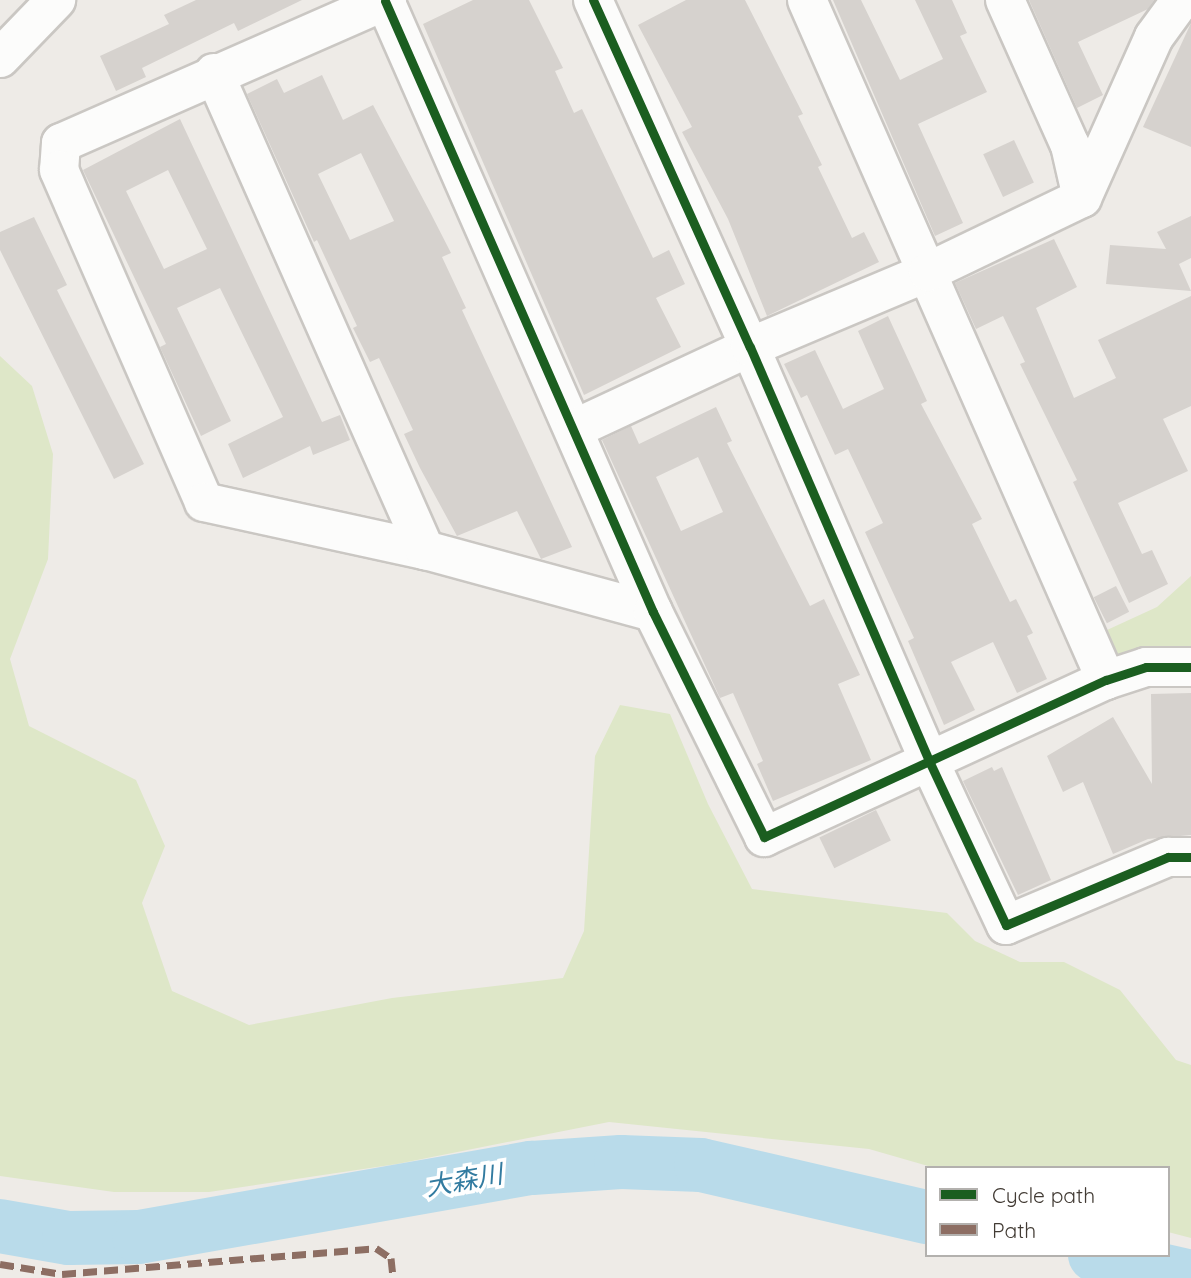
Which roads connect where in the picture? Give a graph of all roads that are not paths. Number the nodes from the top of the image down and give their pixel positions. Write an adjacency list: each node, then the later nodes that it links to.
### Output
1 (56, 0): 7 (street)
2 (386, 0): 8 (street); 12 (street)
3 (593, 0): 11 (street)
4 (807, 0): 10 (street)
5 (1005, 0): 9 (street)
6 (1181, 0): 9 (street)
7 (0, 58)
8 (214, 73): 13 (street); 13 (street)
9 (1082, 198): 10 (street)
10 (928, 272): 11 (street); 16 (street)
11 (750, 346): 12 (street); 17 (street)
12 (574, 429): 14 (street)
13 (425, 550): 14 (street)
14 (653, 612): 17 (street)
15 (1191, 667): 16 (street)
16 (1106, 680): 17 (street)
17 (929, 763): 18 (street)
18 (1191, 857)

